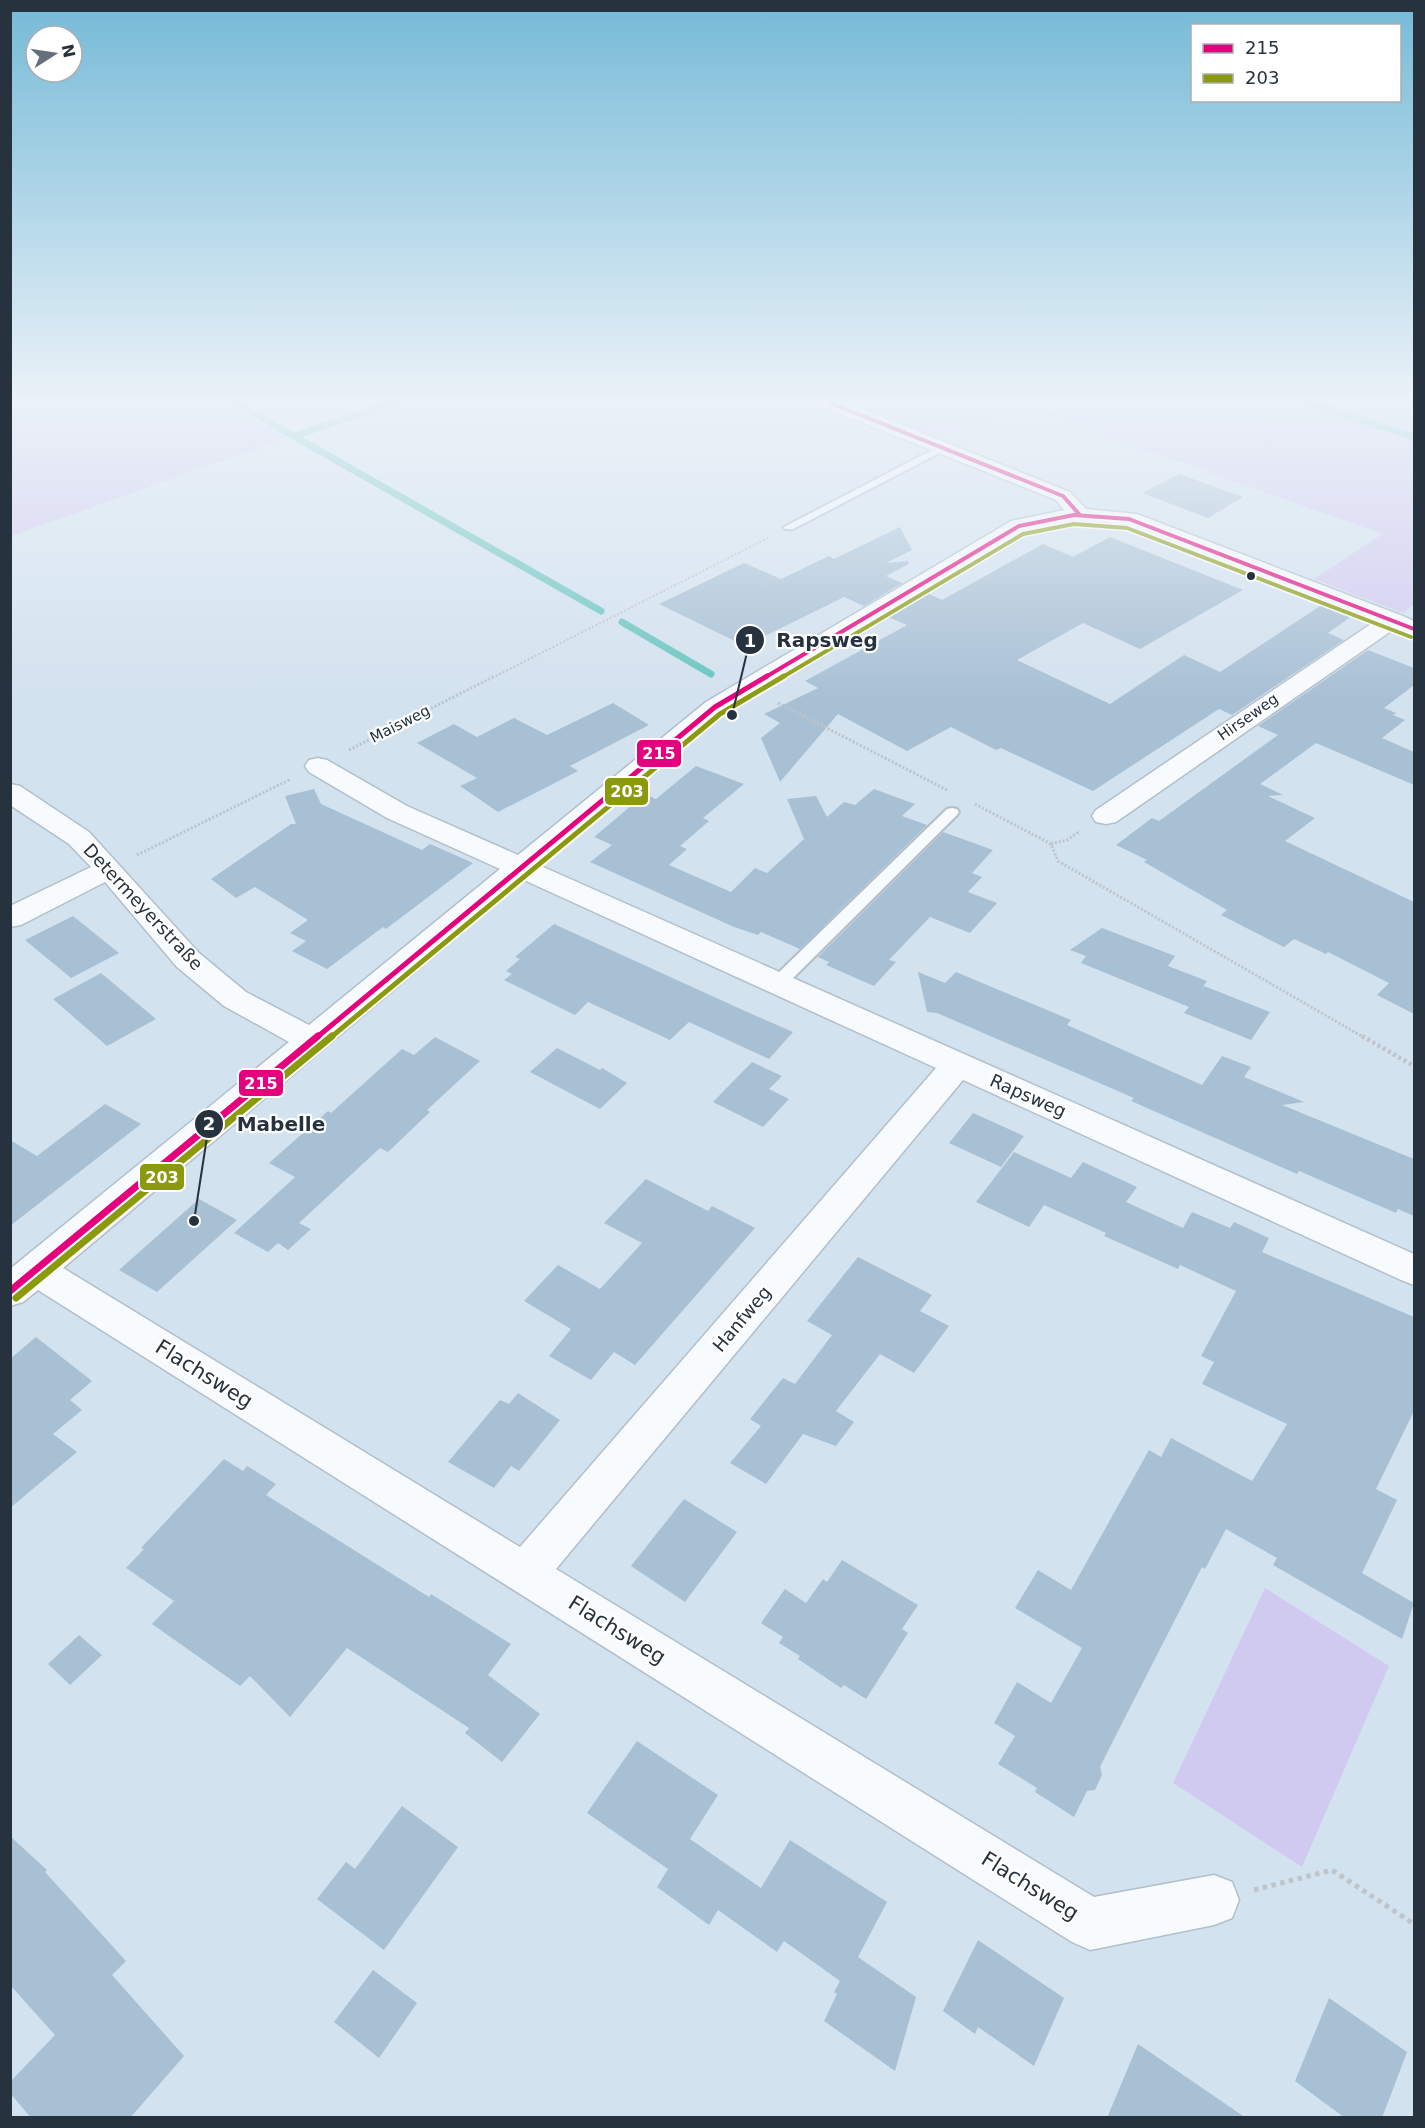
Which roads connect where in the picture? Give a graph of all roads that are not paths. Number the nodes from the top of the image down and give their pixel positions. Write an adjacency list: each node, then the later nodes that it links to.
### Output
1 (836, 501): 4 (lane)
2 (1067, 501): 3 (street)
3 (1079, 514): 5 (street); 10 (street)
4 (789, 527)
5 (1403, 624): 9 (street, Hirseweg)
6 (318, 766): 10 (street, Rapsweg)
7 (10, 792): 11 (street, Determeyerstraße)
8 (952, 812): 13 (lane)
9 (1106, 816)
10 (520, 868): 13 (street, Rapsweg); 14 (street)
11 (109, 869): 12 (street); 14 (street, Determeyerstraße)
12 (10, 918)
13 (777, 984): 15 (street, Rapsweg)
14 (311, 1040): 17 (street)
15 (958, 1064): 16 (street, Rapsweg); 18 (street, Hanfweg)
16 (1414, 1270)
17 (23, 1280): 18 (street, Flachsweg)
18 (525, 1573): 19 (street, Flachsweg)
19 (1214, 1900)

